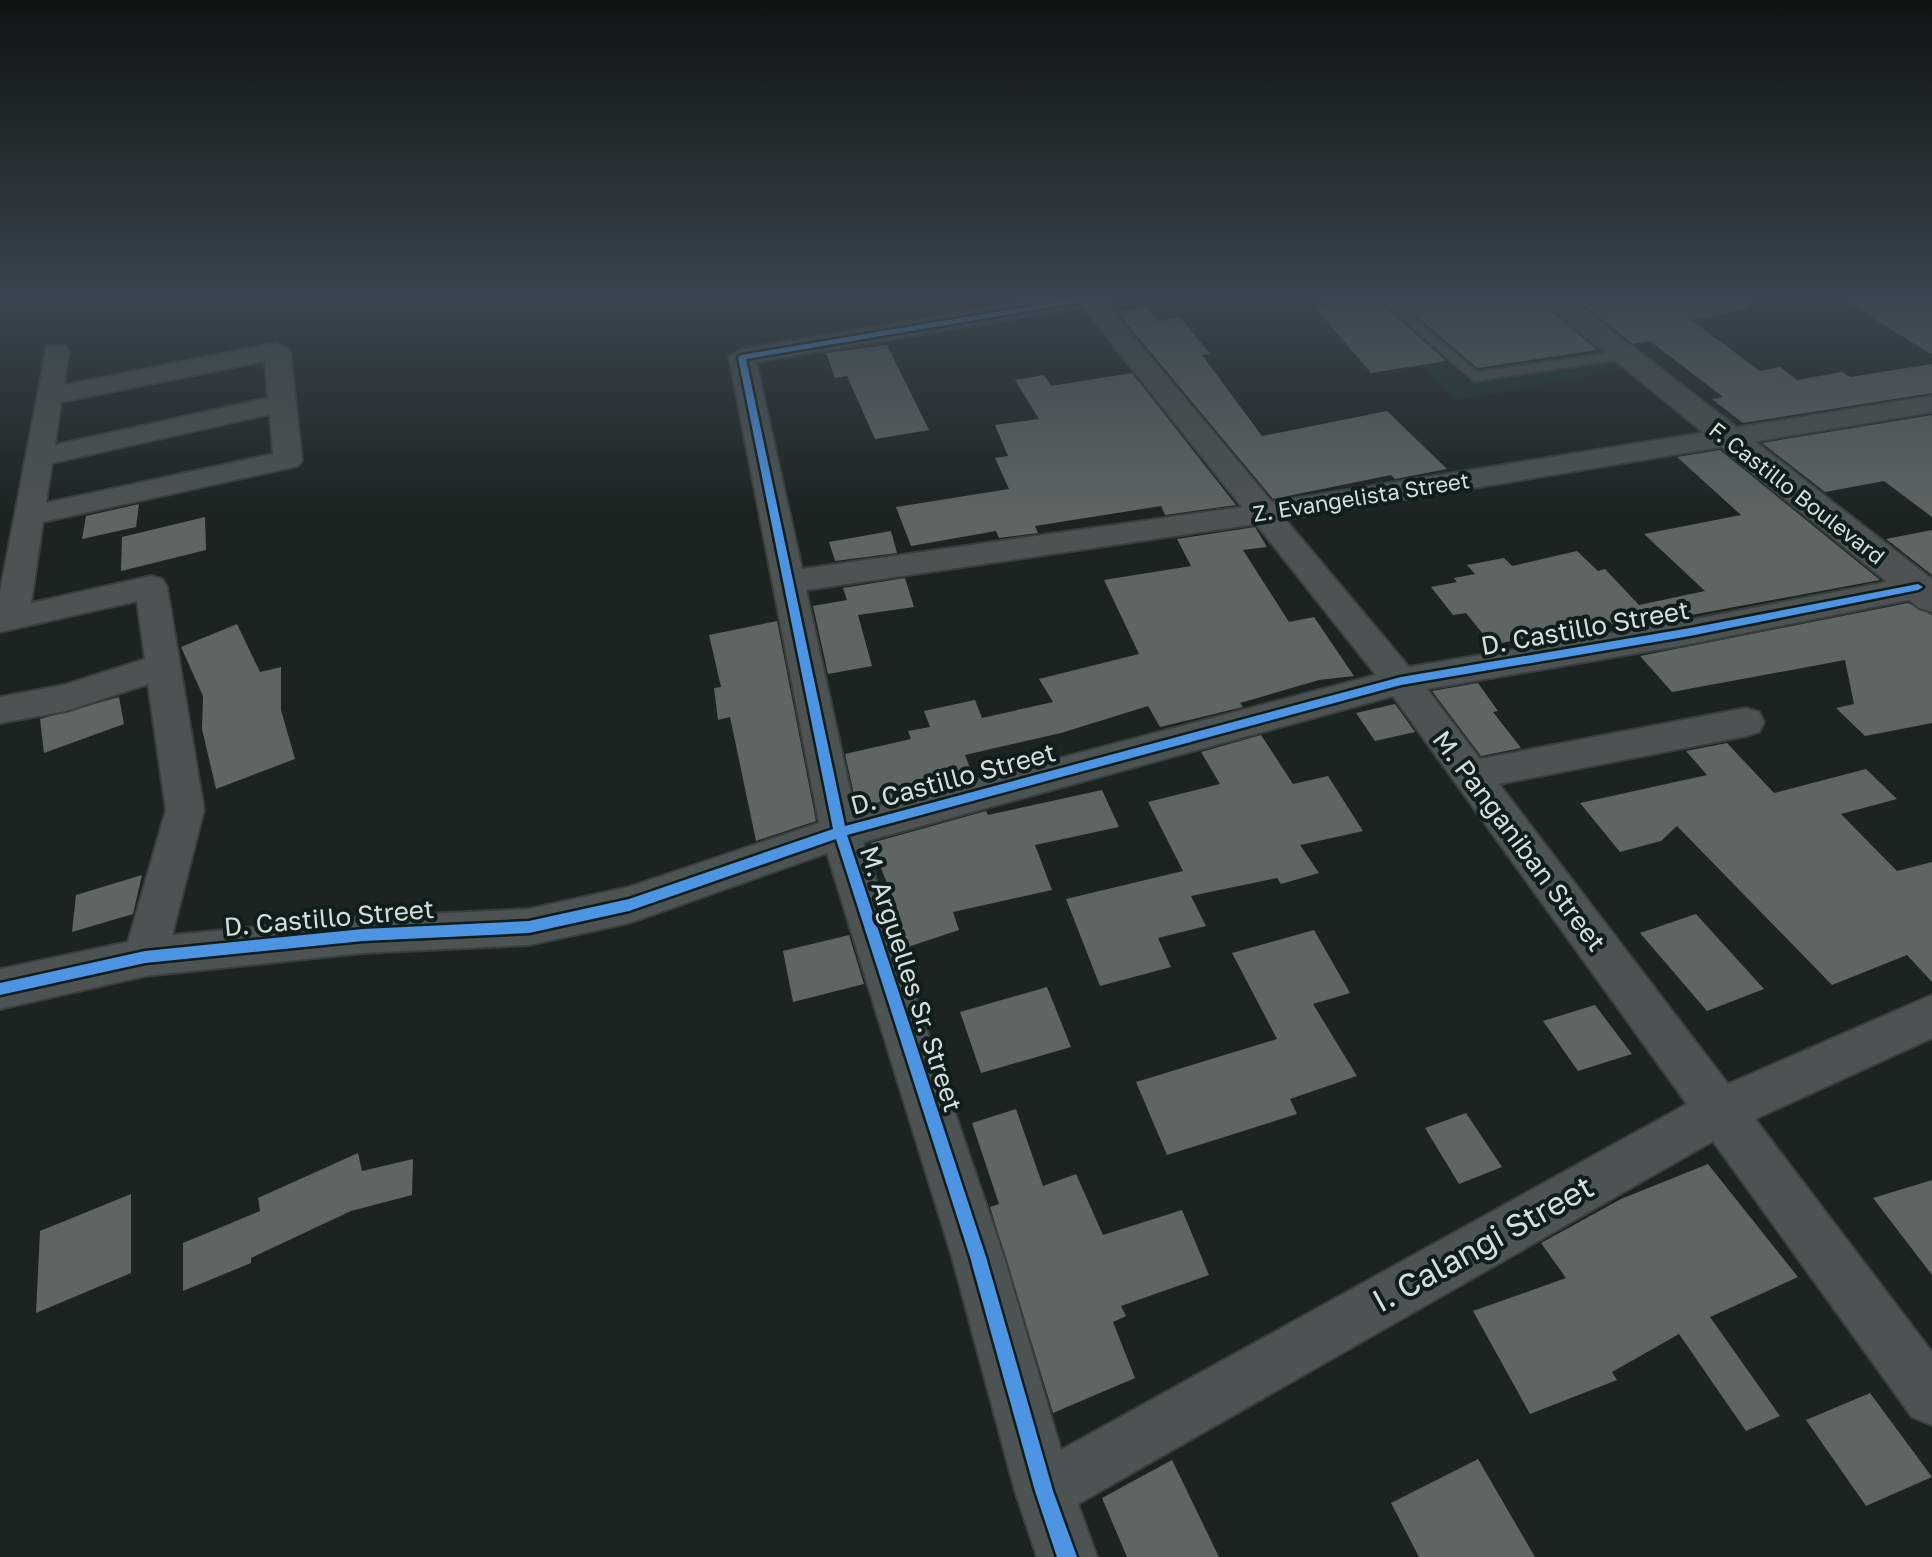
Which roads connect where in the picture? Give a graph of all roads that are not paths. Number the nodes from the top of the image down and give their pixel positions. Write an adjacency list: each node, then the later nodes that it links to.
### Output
1 (53, 369): 9 (street)
2 (188, 369): 9 (street)
3 (279, 369): 10 (street)
4 (744, 369): 16 (street, M. Arguelles Sr. Street)
5 (1151, 369): 14 (street, M. Panganiban Street)
6 (1465, 369): 7 (lane)
7 (1530, 369)
8 (1640, 369): 12 (main road, F. Castillo Boulevard)
9 (49, 396): 13 (street)
10 (282, 403): 13 (street); 15 (street)
11 (1932, 404): 12 (street, Z. Evangelista Street)
12 (1727, 438): 14 (street, Z. Evangelista Street); 17 (main road, F. Castillo Boulevard)
13 (40, 457): 15 (street)
14 (1263, 513): 16 (street, Z. Evangelista Street); 20 (street, M. Panganiban Street)
15 (28, 516): 18 (street)
16 (788, 582): 24 (street, M. Arguelles Sr. Street)
17 (1928, 596): 20 (street, D. Castillo Street)
18 (6, 620): 19 (street)
19 (163, 666): 21 (street); 25 (street)
20 (1401, 681): 23 (street, M. Panganiban Street); 24 (street, D. Castillo Street)
21 (0, 710)
22 (1746, 722): 23 (street)
23 (1471, 775): 28 (street, M. Panganiban Street)
24 (840, 832): 25 (street, D. Castillo Street); 30 (street, M. Arguelles Sr. Street)
25 (145, 957): 26 (street, D. Castillo Street)
26 (0, 989)
27 (1932, 1016): 28 (street, I. Calangi Street)
28 (1720, 1111): 29 (street, M. Panganiban Street); 30 (street, I. Calangi Street)
29 (1932, 1397)
30 (1044, 1491): 31 (street, M. Arguelles Sr. Street)
31 (1067, 1557)

